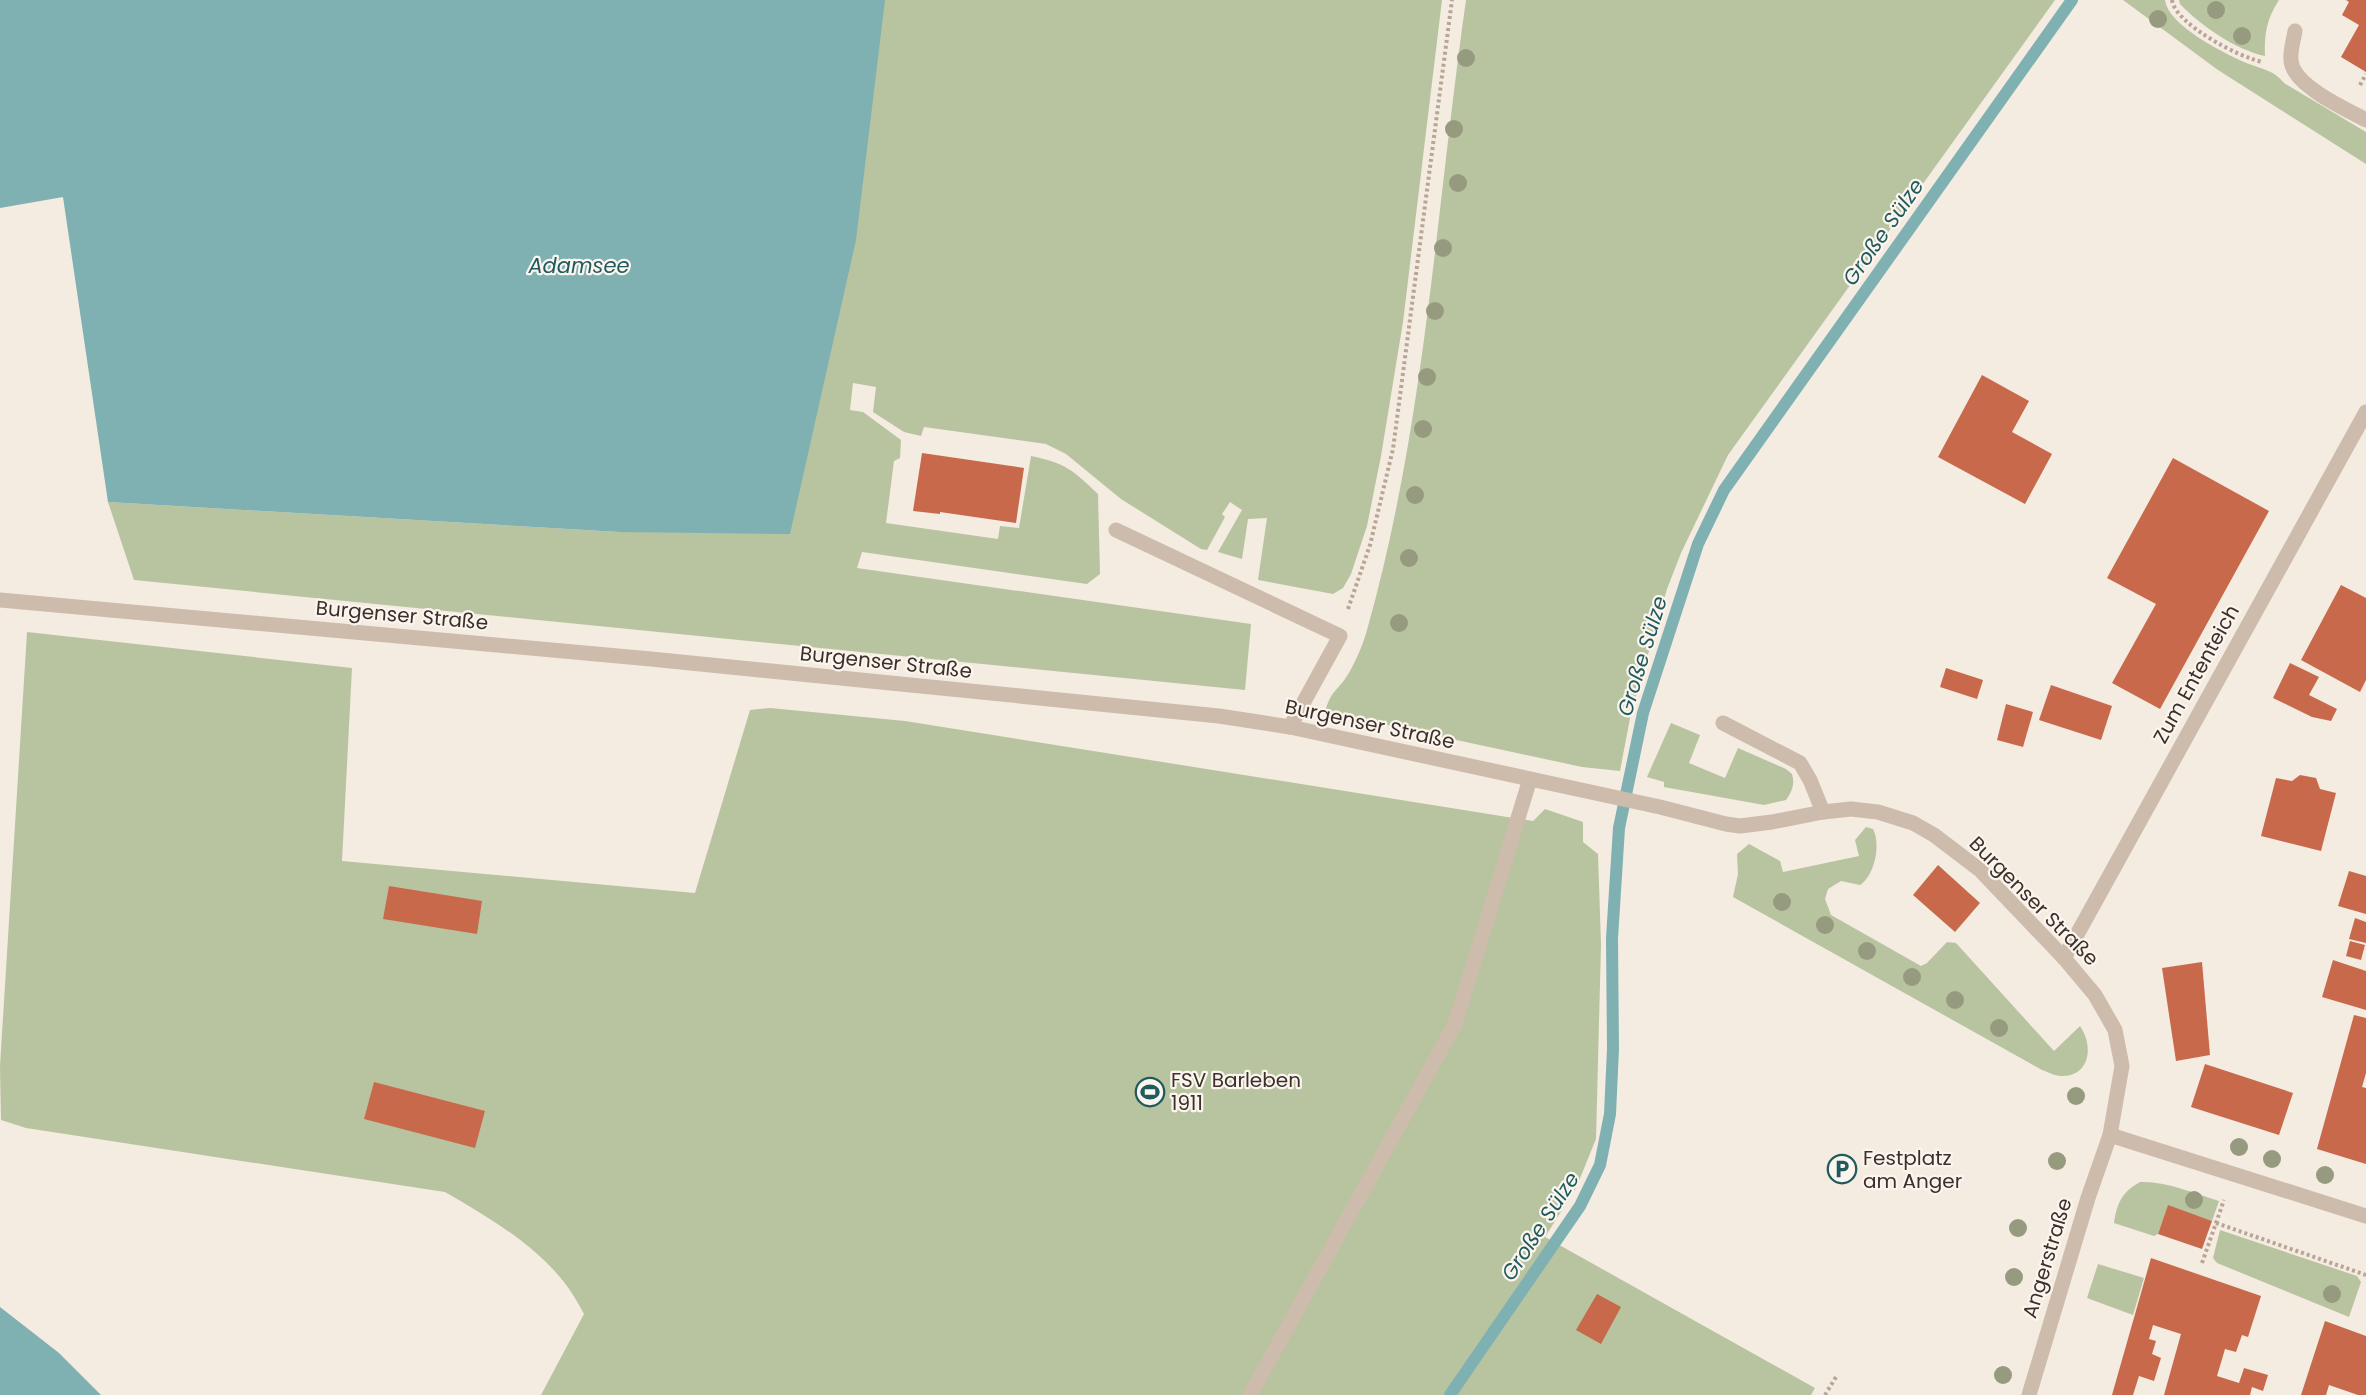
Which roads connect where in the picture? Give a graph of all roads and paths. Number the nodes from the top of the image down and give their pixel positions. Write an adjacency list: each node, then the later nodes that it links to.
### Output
1 (1452, 0): 9 (path)
2 (2172, 0): 4 (path)
3 (2295, 31): 4 (street)
4 (2293, 68): 5 (street)
5 (2366, 120)
6 (2366, 412): 14 (street, Zum Ententeich)
7 (1116, 530): 9 (street)
8 (0, 600): 11 (street, Burgenser Straße)
9 (1340, 636): 11 (street)
10 (1723, 723): 13 (street)
11 (1290, 727): 12 (street, Burgenser Straße)
12 (1530, 779): 13 (street, Burgenser Straße); 22 (street)
13 (1823, 812): 14 (street, Burgenser Straße)
14 (2064, 958): 15 (street, Burgenser Straße)
15 (2110, 1135): 17 (street); 24 (street, Angerstraße)
16 (2226, 1194): 18 (path)
17 (2366, 1216)
18 (2216, 1223): 19 (path); 20 (path)
19 (2202, 1263)
20 (2366, 1275)
21 (1836, 1377): 23 (path)
22 (1250, 1395)
23 (1825, 1395)
24 (2029, 1395)

